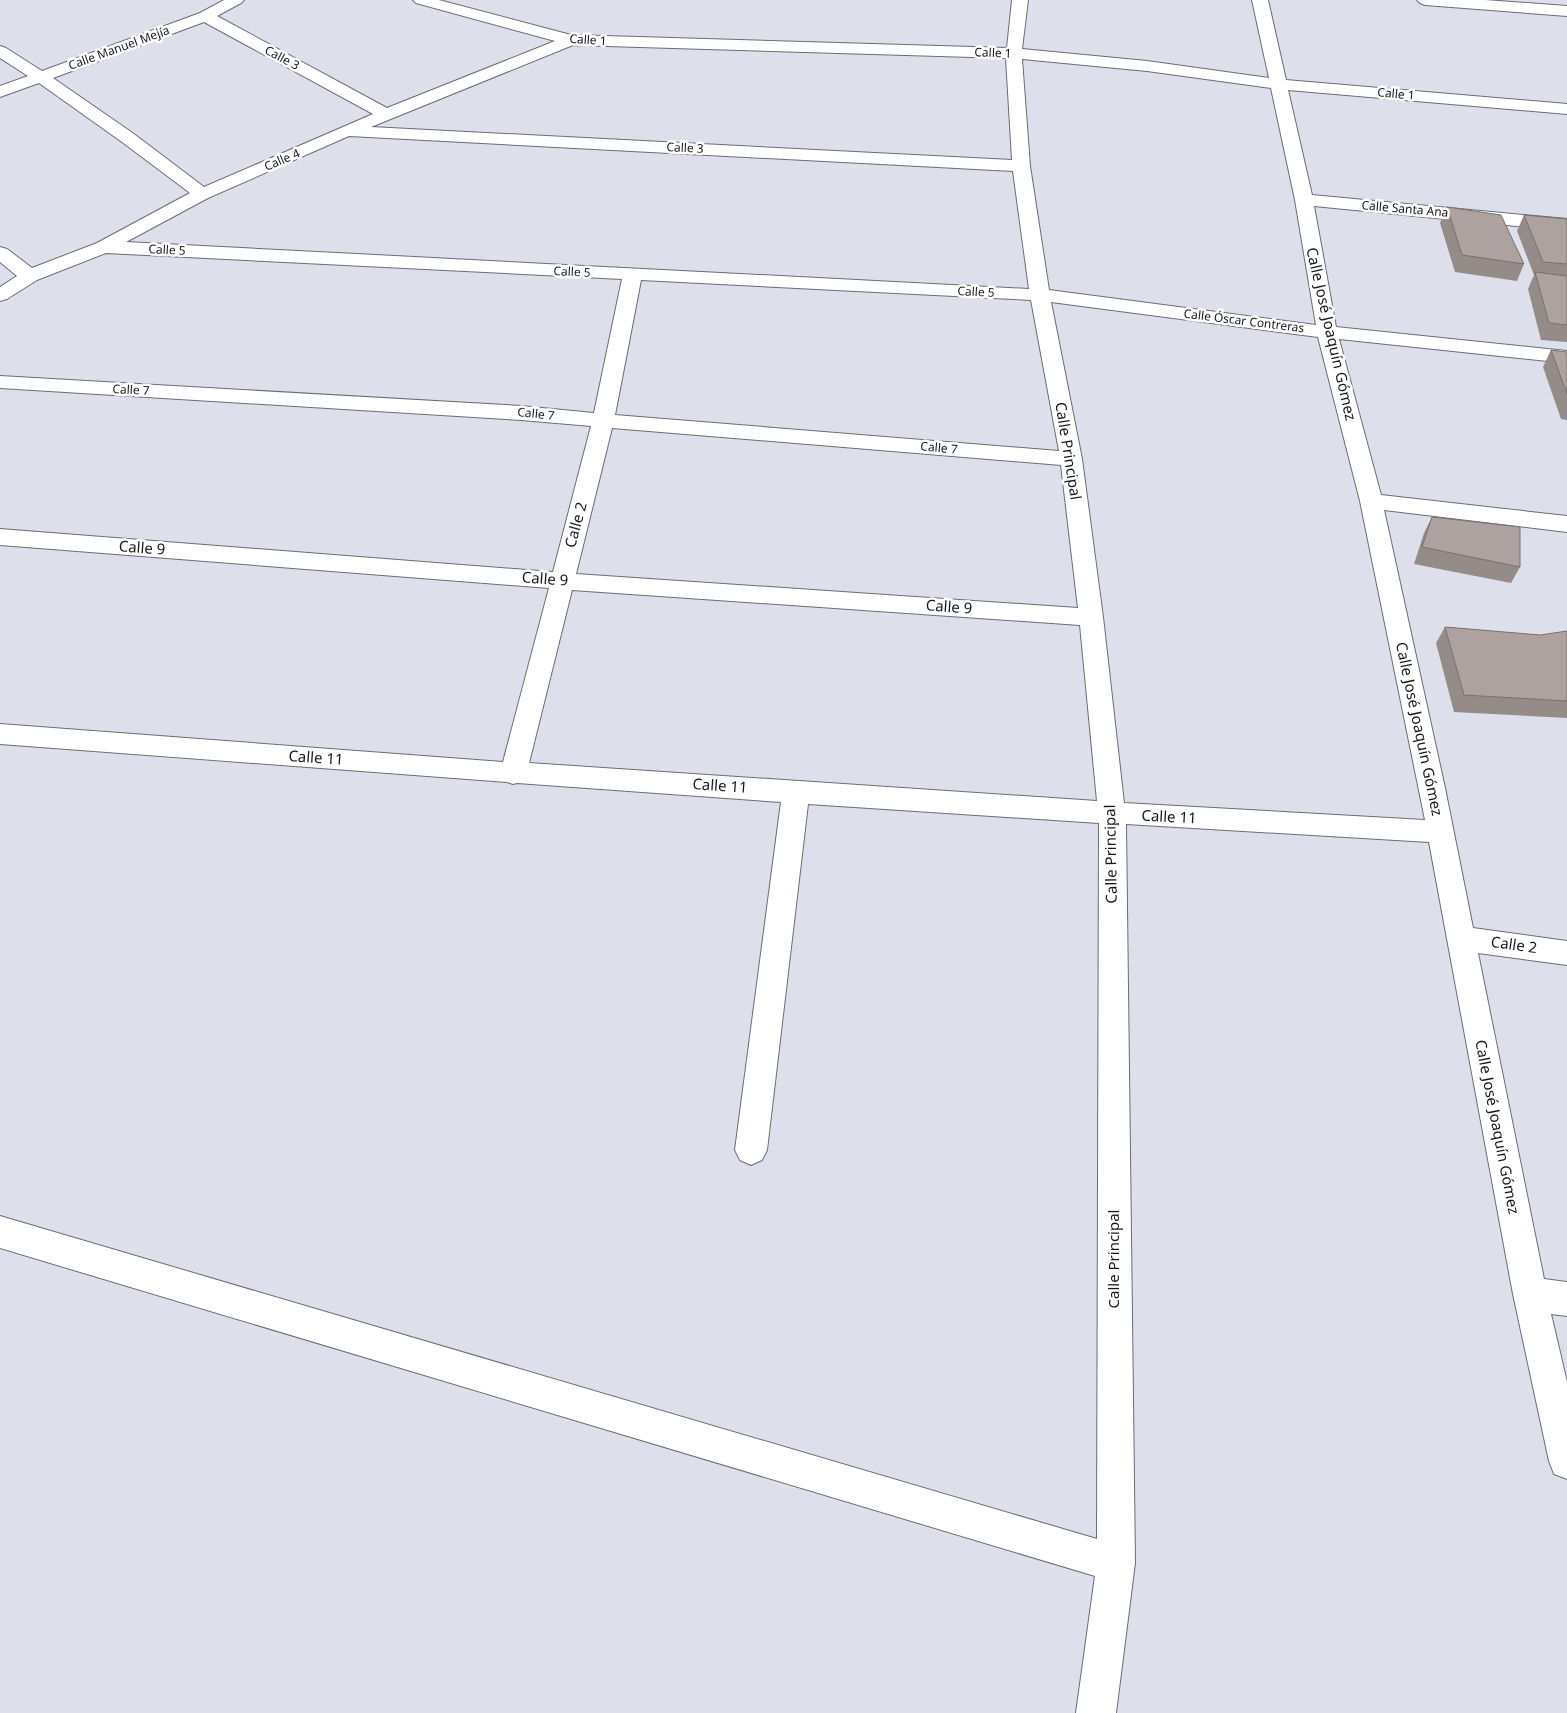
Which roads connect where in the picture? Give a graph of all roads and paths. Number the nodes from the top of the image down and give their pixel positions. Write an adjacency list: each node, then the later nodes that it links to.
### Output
1 (236, 0): 7 (street, Calle Manuel Mejía)
2 (421, 0): 8 (street, Calle 1)
3 (1020, 0): 10 (street, Calle Principal)
4 (1260, 0): 12 (street, Calle José Joaquín Gómez)
5 (1425, 0): 6 (street)
6 (1567, 11)
7 (205, 16): 11 (street, Calle Manuel Mejía); 15 (street, Calle 3)
8 (571, 40): 10 (street, Calle 1); 15 (street, Calle 4)
9 (0, 51): 11 (street)
10 (1014, 53): 12 (street, Calle 1); 17 (street, Calle Principal)
11 (40, 76): 13 (street, Calle Manuel Mejía); 18 (street)
12 (1279, 84): 14 (street, Calle 1); 19 (street, Calle José Joaquín Gómez)
13 (0, 92)
14 (1567, 109)
15 (386, 114): 16 (street, Calle 4)
16 (348, 131): 17 (street, Calle 3); 18 (street, Calle 4)
17 (1022, 166): 26 (street, Calle Principal)
18 (202, 194): 21 (street, Calle 4)
19 (1304, 200): 20 (street, Calle Santa Ana); 27 (street, Calle José Joaquín Gómez)
20 (1567, 224)
21 (104, 247): 23 (street, Calle 5); 24 (street, Calle 4)
22 (0, 253): 24 (street)
23 (632, 275): 26 (street, Calle 5); 30 (street, Calle 2)
24 (30, 276): 25 (street, Calle 4)
25 (0, 295)
26 (1040, 295): 27 (street, Calle Óscar Contreras); 31 (street, Calle Principal)
27 (1328, 332): 28 (street, Calle Óscar Contreras); 32 (street, Calle José Joaquín Gómez)
28 (1567, 357)
29 (0, 382): 30 (street, Calle 7)
30 (603, 421): 31 (street, Calle 7); 35 (street, Calle 2)
31 (1071, 459): 36 (street, Calle Principal)
32 (1371, 501): 33 (street); 41 (street, Calle José Joaquín Gómez)
33 (1567, 524)
34 (0, 537): 35 (street, Calle 9)
35 (561, 580): 36 (street, Calle 9); 38 (street, Calle 2)
36 (1091, 616): 40 (street, Calle Principal)
37 (0, 734): 38 (street, Calle 11)
38 (514, 774): 39 (street, Calle 11)
39 (796, 791): 40 (street, Calle 11); 44 (street)
40 (1112, 814): 41 (street, Calle 11); 49 (street, Calle Principal)
41 (1440, 832): 42 (street, Calle José Joaquín Gómez)
42 (1461, 938): 43 (street, Calle 2); 46 (street, Calle José Joaquín Gómez)
43 (1567, 953)
44 (751, 1150)
45 (0, 1232): 49 (street)
46 (1530, 1294): 47 (street); 48 (street, Calle José Joaquín Gómez)
47 (1567, 1299)
48 (1567, 1461)
49 (1116, 1563): 50 (street, Calle Principal)
50 (1096, 1713)

